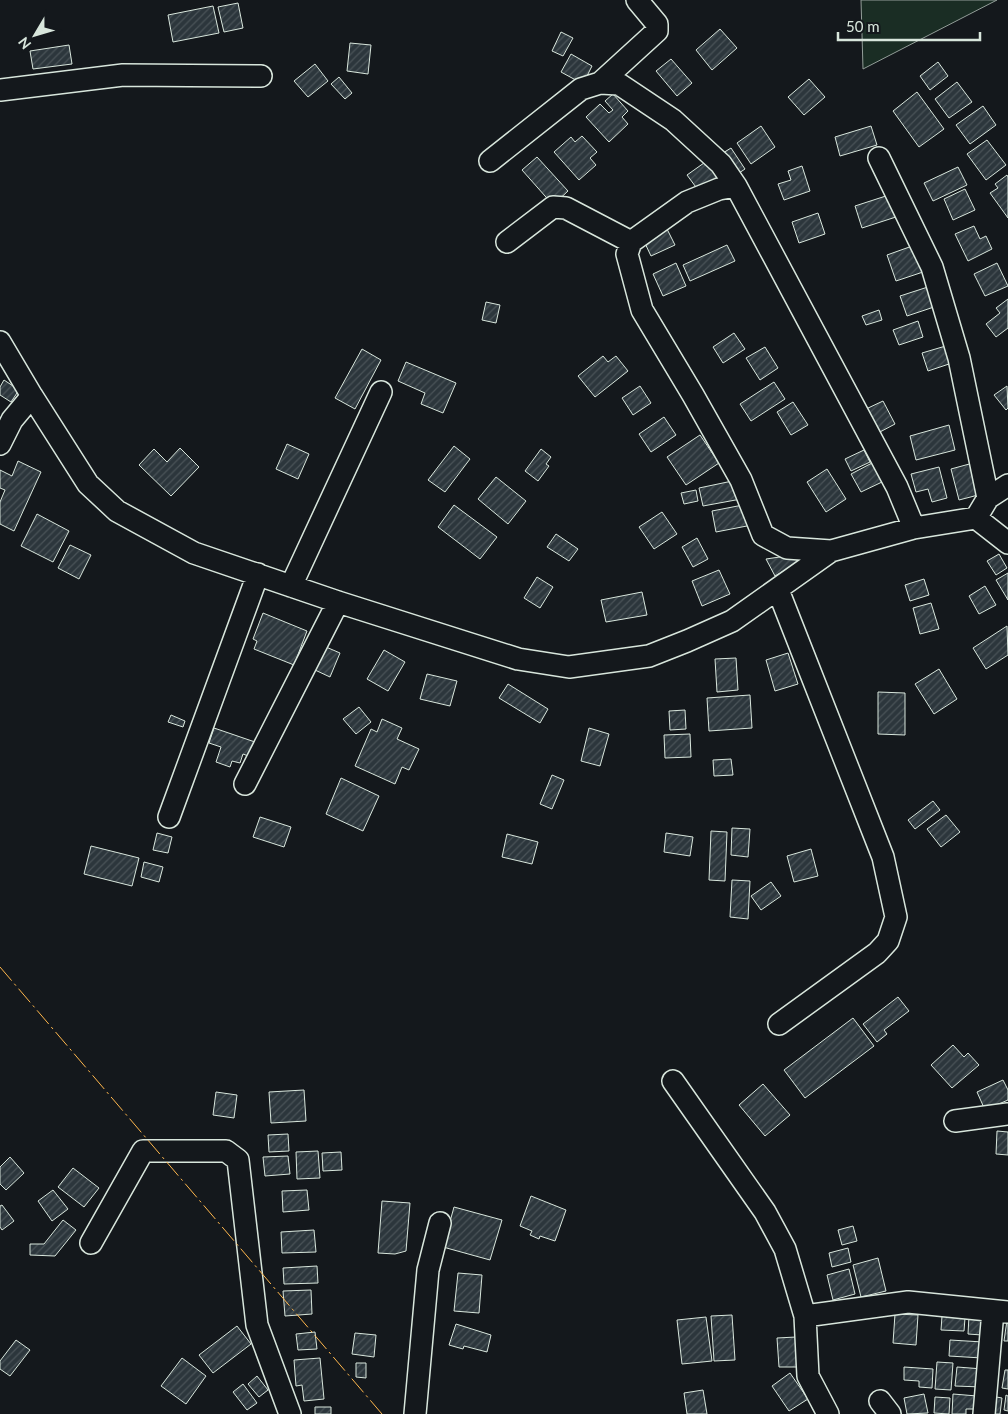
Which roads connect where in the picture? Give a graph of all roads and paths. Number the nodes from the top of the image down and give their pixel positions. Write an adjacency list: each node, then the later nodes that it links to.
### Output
1 (637, 0): 3 (street)
2 (261, 76): 4 (street)
3 (600, 83): 6 (street); 7 (street)
4 (0, 90)
5 (879, 158): 15 (street)
6 (490, 161)
7 (736, 186): 9 (street); 17 (street)
8 (507, 242): 9 (street)
9 (632, 242): 19 (street)
10 (0, 342): 12 (street)
11 (381, 392): 21 (street)
12 (32, 396): 13 (street); 20 (street)
13 (0, 444)
14 (1008, 485): 15 (street)
15 (988, 498): 16 (street)
16 (976, 518): 17 (street); 18 (street)
17 (914, 528): 19 (street)
18 (1008, 543)
19 (831, 551): 22 (street)
20 (258, 574): 21 (street); 25 (street)
21 (291, 586): 23 (street)
22 (778, 590): 23 (street); 26 (street)
23 (338, 602): 24 (street)
24 (245, 784)
25 (169, 817)
26 (779, 1024)
27 (673, 1080): 33 (street)
28 (1008, 1114): 29 (street)
29 (955, 1121)
30 (440, 1223): 35 (street)
31 (91, 1243): 34 (street)
32 (1001, 1312): 33 (street); 37 (street)
33 (805, 1316): 36 (street)
34 (290, 1414)
35 (415, 1414)
36 (828, 1414)
37 (984, 1414)

